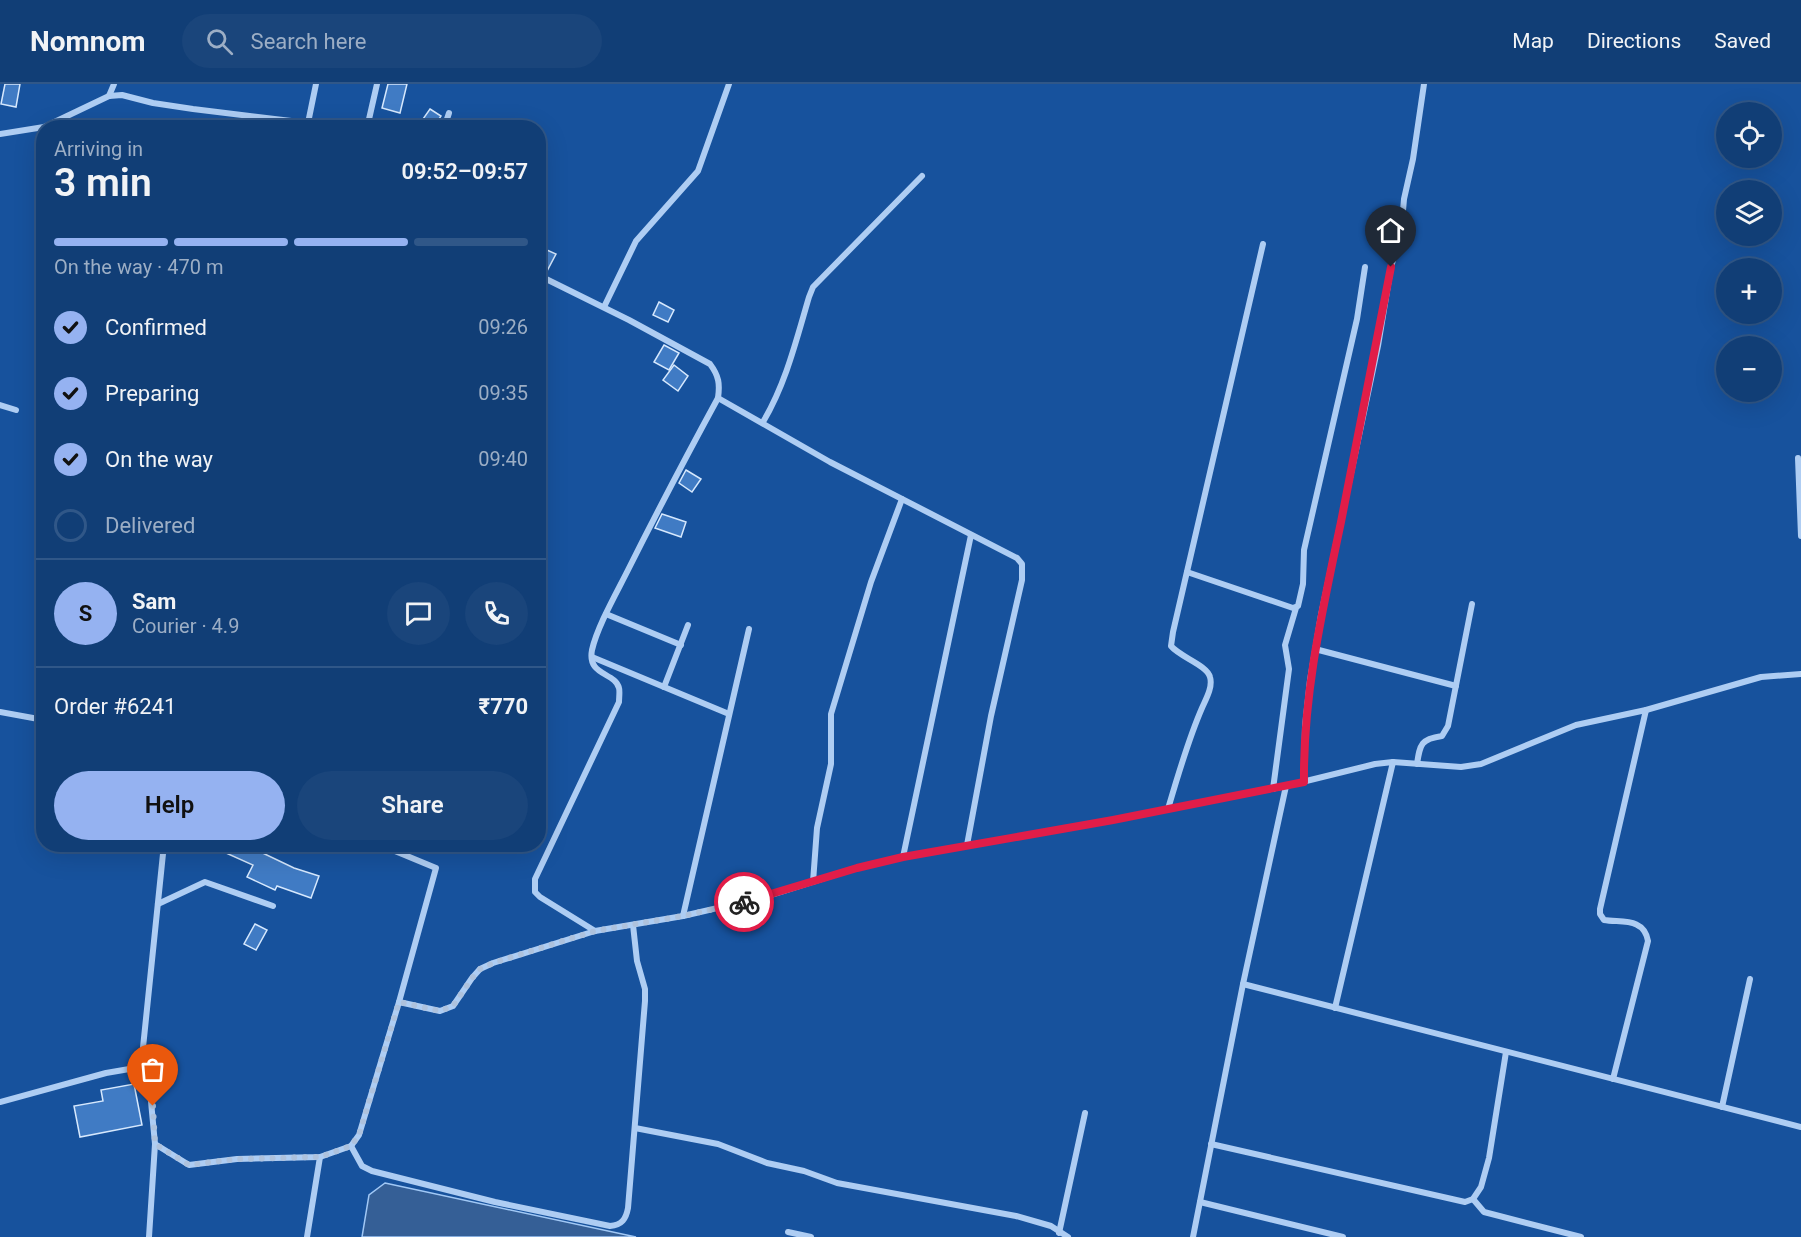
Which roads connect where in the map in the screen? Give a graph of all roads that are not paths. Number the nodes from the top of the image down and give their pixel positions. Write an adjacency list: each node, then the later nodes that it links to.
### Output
1 (114, 84): 6 (street)
2 (316, 84): 10 (street)
3 (377, 84): 11 (street)
4 (729, 84): 19 (street)
5 (1424, 84): 35 (street)
6 (109, 96): 8 (street); 9 (street)
7 (449, 113): 12 (street)
8 (59, 120)
9 (273, 120)
10 (311, 120)
11 (369, 120)
12 (447, 120)
13 (36, 128): 14 (street)
14 (0, 134)
15 (921, 176): 23 (street)
16 (1263, 244): 28 (street)
17 (1365, 267): 30 (street)
18 (546, 279): 19 (street)
19 (604, 308): 20 (street)
20 (718, 398): 23 (street); 31 (street)
21 (0, 405): 22 (street)
22 (16, 410)
23 (763, 422): 25 (street)
24 (1798, 458): 27 (street)
25 (902, 499): 26 (street); 54 (street)
26 (971, 535): 50 (street); 53 (street)
27 (1801, 536)
28 (1187, 572): 30 (street); 49 (street)
29 (1472, 604): 38 (street)
30 (1296, 608): 48 (street)
31 (606, 614): 34 (street); 36 (street)
32 (688, 625): 34 (street)
33 (749, 629): 42 (street)
34 (681, 645): 39 (street)
35 (1315, 649): 38 (street); 46 (street)
36 (592, 657): 39 (street); 59 (street)
37 (1801, 674): 40 (street)
38 (1456, 686): 45 (street)
39 (664, 687): 42 (street)
40 (1646, 710): 45 (street); 66 (street)
41 (0, 712): 43 (street)
42 (729, 714): 57 (street)
43 (36, 719)
44 (1393, 762): 45 (street); 46 (street); 63 (street)
45 (1417, 764)
46 (1304, 782): 47 (street)
47 (1286, 786): 48 (street); 61 (street)
48 (1273, 789): 49 (street)
49 (1167, 809): 50 (street)
50 (967, 845): 53 (street)
51 (163, 852): 55 (street)
52 (397, 852): 62 (street)
53 (903, 857): 54 (street)
54 (813, 882): 57 (street)
55 (158, 904): 56 (street); 65 (street)
56 (273, 906)
57 (683, 916): 58 (street)
58 (633, 925): 59 (street); 71 (street)
59 (595, 931): 62 (street)
60 (1750, 979): 68 (street)
61 (1243, 984): 63 (street); 73 (street)
62 (399, 1002): 74 (street)
63 (1335, 1008): 64 (street)
64 (1506, 1052): 66 (street); 76 (street)
65 (141, 1068): 67 (street); 72 (street)
66 (1613, 1079): 68 (street)
67 (0, 1102)
68 (1722, 1107): 70 (street)
69 (1084, 1113): 79 (street)
70 (1801, 1127)
71 (635, 1128): 74 (street); 79 (street)
72 (155, 1144): 75 (street); 80 (street)
73 (1211, 1144): 76 (street); 77 (street)
74 (351, 1146): 75 (street)
75 (320, 1157): 81 (street)
76 (1473, 1199): 86 (street)
77 (1200, 1202): 84 (street); 85 (street)
78 (788, 1232): 82 (street)
79 (1059, 1233): 83 (street)
80 (149, 1237)
81 (308, 1237)
82 (811, 1237)
83 (1068, 1237)
84 (1193, 1237)
85 (1343, 1237)
86 (1581, 1237)

